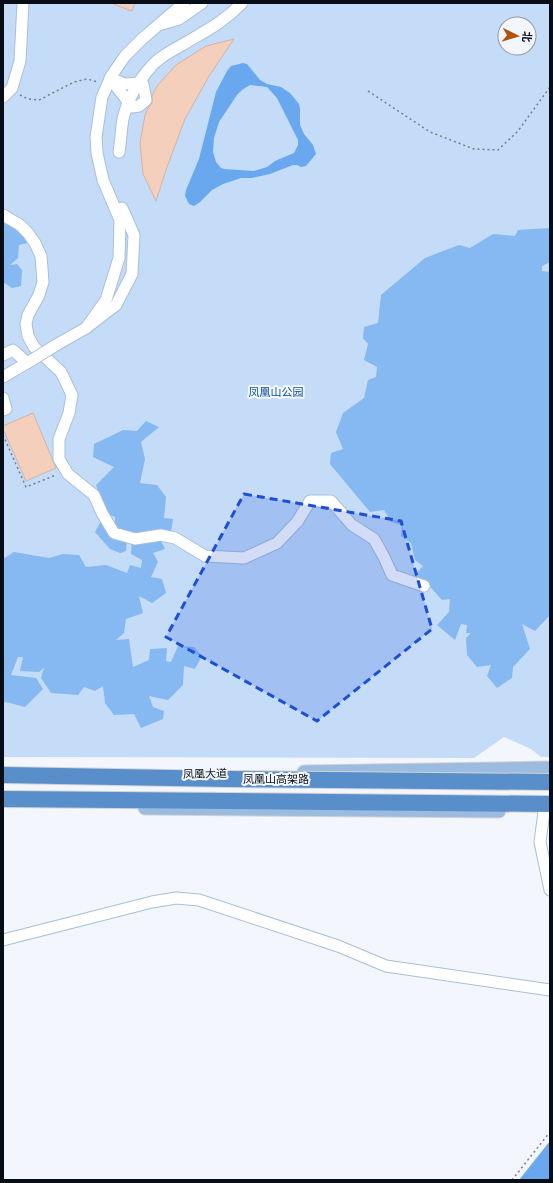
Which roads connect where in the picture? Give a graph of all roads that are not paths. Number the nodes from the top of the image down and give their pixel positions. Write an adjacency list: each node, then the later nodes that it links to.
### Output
1 (23, 3): 8 (street)
2 (184, 3): 5 (street)
3 (202, 3): 5 (street)
4 (242, 3): 7 (street)
5 (158, 25): 6 (street)
6 (108, 82): 7 (street); 9 (street); 11 (street)
7 (140, 83): 9 (street)
8 (3, 97)
9 (129, 104): 10 (street)
10 (119, 152)
11 (109, 192): 13 (street); 13 (street)
12 (3, 215): 21 (street)
13 (86, 328): 15 (street, bridge)
14 (3, 355): 15 (street)
15 (29, 361): 16 (street)
16 (16, 370): 17 (street); 18 (street)
17 (3, 377)
18 (3, 386)
19 (3, 398): 20 (street)
20 (3, 410)
21 (424, 586)
22 (550, 768): 23 (main road, 凤凰大道)
23 (3, 776): 24 (highway, 凤凰山高架路, bridge)
24 (550, 782)
25 (3, 799): 27 (highway, 凤凰山高架路)
26 (3, 806): 27 (main road)
27 (548, 809): 28 (street)
28 (550, 890)
29 (3, 940): 30 (street)
30 (550, 990)

